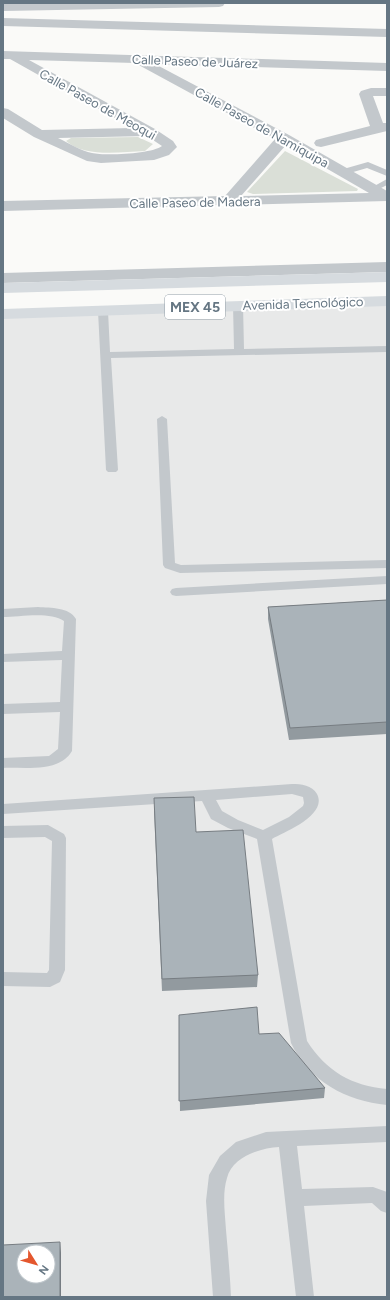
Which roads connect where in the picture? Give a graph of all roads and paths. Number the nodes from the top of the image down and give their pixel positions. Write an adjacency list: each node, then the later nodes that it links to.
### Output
1 (219, 3): 2 (street)
2 (3, 7)
3 (3, 22): 4 (street)
4 (387, 33)
5 (8, 56): 6 (street, Calle Paseo de Juárez); 11 (street, Calle Paseo de Meoqui)
6 (136, 59): 7 (street, Calle Paseo de Juárez); 13 (street, Calle Paseo de Namiquipa)
7 (387, 67)
8 (387, 92): 10 (street)
9 (3, 112): 12 (street, Calle Paseo de Meoqui)
10 (383, 127): 14 (street)
11 (150, 132): 12 (street); 12 (street, Calle Paseo de Meoqui)
12 (39, 134)
13 (284, 138): 15 (street, Calle Paseo de Namiquipa); 21 (street)
14 (321, 142)
15 (343, 172): 16 (lane); 18 (street, Calle Paseo de Namiquipa)
16 (387, 173)
17 (387, 182): 18 (lane)
18 (373, 189): 20 (street, Calle Paseo de Namiquipa)
19 (3, 191): 22 (street)
20 (387, 197): 21 (street, Calle Paseo de Madera)
21 (228, 202): 22 (street, Calle Paseo de Madera)
22 (24, 205): 23 (street, Calle Paseo de Madera)
23 (3, 206)
24 (387, 267): 26 (street)
25 (387, 277): 27 (main road, Avenida Tecnológico / MEX 45)
26 (3, 278)
27 (3, 288)
28 (387, 301): 29 (main road, Avenida Tecnológico / MEX 45)
29 (238, 305): 30 (main road, Avenida Tecnológico / MEX 45); 33 (lane)
30 (102, 311): 31 (main road, Avenida Tecnológico / MEX 45); 34 (lane)
31 (3, 314)
32 (387, 349): 33 (lane)
33 (240, 352): 34 (lane)
34 (105, 355): 36 (lane)
35 (162, 419): 37 (lane)
36 (112, 470)
37 (387, 564)
38 (387, 580): 39 (lane)
39 (176, 592)
40 (3, 613): 41 (lane)
41 (68, 655): 42 (lane); 43 (lane)
42 (3, 658)
43 (66, 707): 44 (lane); 45 (lane)
44 (3, 709)
45 (3, 763)
46 (207, 796): 47 (lane); 49 (lane); 49 (lane)
47 (3, 809)
48 (3, 832): 50 (lane)
49 (264, 836): 51 (lane)
50 (3, 979)
51 (387, 1097)
52 (387, 1134): 53 (lane)
53 (287, 1140): 54 (lane); 56 (lane)
54 (294, 1198): 55 (lane); 57 (lane)
55 (387, 1205)
56 (222, 1297)
57 (305, 1297)

